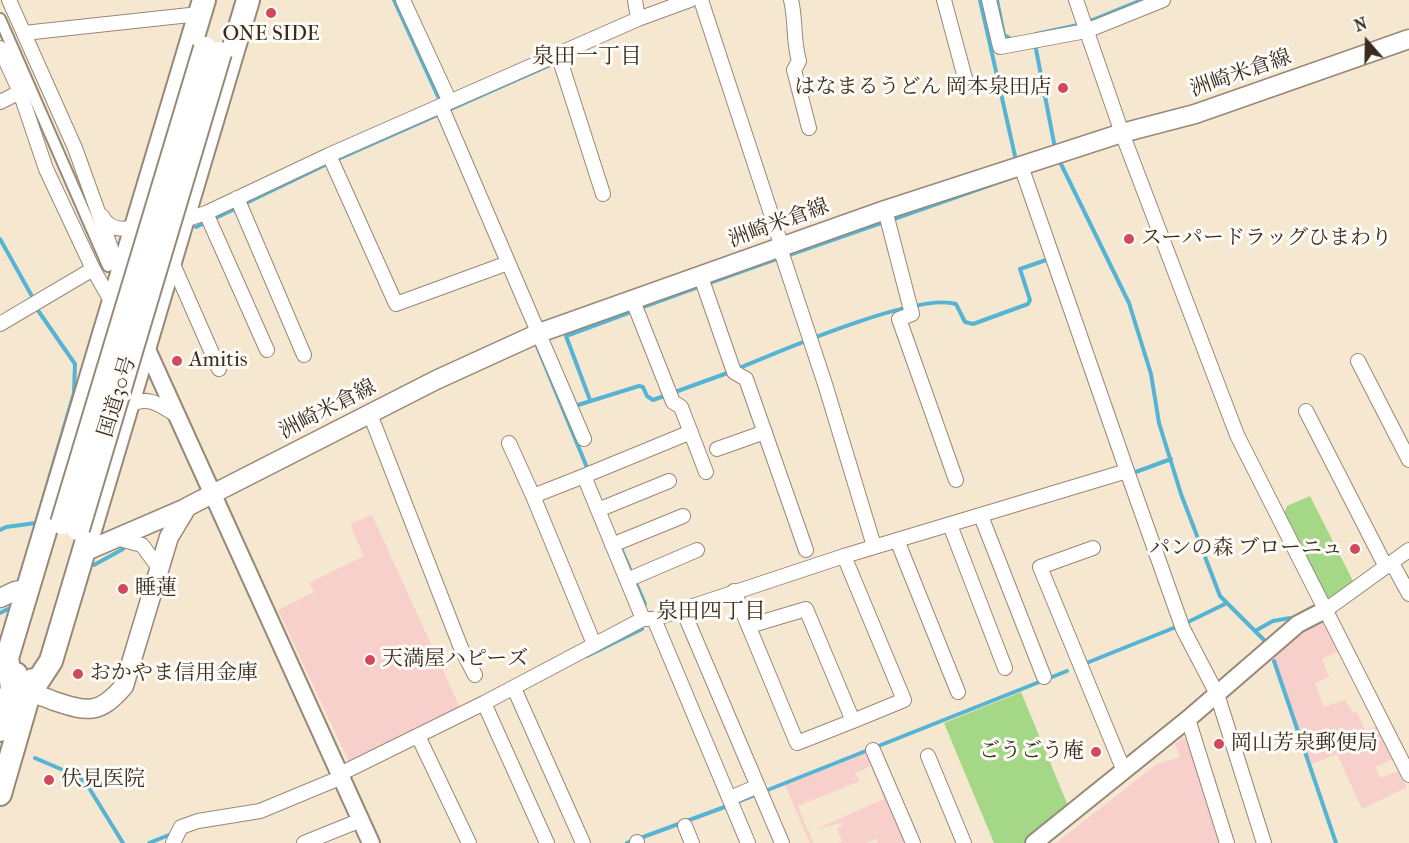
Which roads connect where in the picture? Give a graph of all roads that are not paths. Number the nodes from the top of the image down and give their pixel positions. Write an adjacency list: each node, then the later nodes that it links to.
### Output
1 (9, 0): 17 (street)
2 (219, 0): 20 (highway, 国道30号)
3 (237, 0): 20 (highway, 国道30号)
4 (248, 0): 36 (highway)
5 (403, 0): 26 (street)
6 (635, 0): 15 (street)
7 (791, 0): 27 (street)
8 (944, 0): 22 (street)
9 (989, 0): 16 (street)
10 (1076, 0): 16 (street)
11 (1162, 0): 16 (street)
12 (698, 1): 15 (street); 38 (street)
13 (202, 7): 17 (street); 37 (highway)
14 (0, 19): 24 (street)
15 (638, 19): 21 (street)
16 (1086, 31): 28 (street)
17 (24, 33): 23 (street)
18 (1409, 39): 28 (main road, 洲崎米倉線)
19 (0, 48): 24 (street)
20 (213, 50): 100 (highway, 国道30号, bridge)
21 (559, 59): 26 (street); 31 (street)
22 (965, 78)
23 (44, 80): 24 (street); 33 (street)
24 (23, 89): 25 (street); 41 (street); 42 (street)
25 (0, 102)
26 (444, 107): 29 (street); 40 (street)
27 (809, 128)
28 (1122, 133): 30 (main road, 洲崎米倉線); 93 (street)
29 (331, 159): 32 (street); 40 (street)
30 (1021, 166): 34 (main road, 洲崎米倉線); 63 (street)
31 (603, 194)
32 (239, 203): 35 (street); 50 (street)
33 (98, 206): 37 (street); 42 (street)
34 (887, 217): 38 (main road, 洲崎米倉線); 66 (street)
35 (208, 218): 36 (street); 49 (street)
36 (184, 220): 39 (highway)
37 (137, 226): 42 (highway)
38 (782, 252): 43 (main road, 洲崎米倉線); 78 (street)
39 (172, 262): 48 (highway); 52 (street)
40 (505, 264): 47 (street)
41 (93, 269): 45 (street); 46 (street)
42 (115, 272): 45 (highway); 48 (street)
43 (701, 277): 44 (main road, 洲崎米倉線); 58 (street)
44 (633, 300): 47 (main road, 洲崎米倉線); 57 (street)
45 (112, 304): 48 (street); 88 (highway)
46 (0, 324)
47 (539, 333): 55 (main road, 洲崎米倉線); 59 (street)
48 (145, 345): 53 (highway); 56 (street)
49 (267, 350)
50 (304, 355)
51 (1358, 361): 62 (street)
52 (219, 369)
53 (128, 407): 56 (street); 83 (highway)
54 (1306, 411): 85 (street)
55 (370, 414): 68 (main road, 洲崎米倉線); 98 (street)
56 (176, 415): 68 (street)
57 (691, 432): 64 (street); 65 (street)
58 (765, 432): 61 (street); 80 (street)
59 (584, 439)
60 (509, 442): 69 (street)
61 (717, 449)
62 (1409, 460)
63 (1127, 471): 73 (street); 102 (street)
64 (706, 472)
65 (588, 475): 69 (street); 71 (street)
66 (956, 480)
67 (669, 481): 71 (street)
68 (211, 495): 70 (main road, 洲崎米倉線); 113 (street)
69 (533, 496): 96 (street)
70 (187, 507): 75 (main road, 洲崎米倉線); 86 (main road)
71 (602, 509): 76 (street)
72 (683, 516): 76 (street)
73 (982, 519): 74 (street); 99 (street)
74 (951, 528): 77 (street); 97 (street)
75 (116, 537): 83 (main road, 洲崎米倉線); 86 (street)
76 (617, 543): 87 (street)
77 (898, 544): 78 (street); 101 (street)
78 (874, 546): 84 (street)
79 (1093, 548): 112 (street)
80 (806, 549)
81 (697, 550): 87 (street)
82 (1409, 550): 85 (street)
83 (84, 552): 100 (highway)
84 (844, 556): 89 (street); 106 (street)
85 (1389, 565): 90 (street); 93 (street)
86 (159, 568): 100 (main road)
87 (632, 578): 94 (street)
88 (27, 589): 91 (main road); 100 (highway)
89 (734, 591): 92 (street); 95 (street)
90 (1409, 594)
91 (0, 598)
92 (682, 608): 94 (street); 114 (street)
93 (1327, 609): 102 (street); 111 (street)
94 (649, 619): 96 (street); 116 (street)
95 (749, 626): 106 (street); 106 (street)
96 (594, 644): 104 (street)
97 (1005, 668)
98 (475, 675)
99 (1044, 677)
100 (14, 687): 107 (highway, 国道30号); 115 (highway, 国道30号)
101 (958, 692)
102 (1217, 694): 105 (street); 132 (street)
103 (517, 695): 124 (street)
104 (485, 706): 108 (street); 123 (street)
105 (1188, 719): 112 (street); 131 (street)
106 (853, 721)
107 (0, 730)
108 (420, 739): 113 (street); 122 (street)
109 (873, 750): 128 (street)
110 (928, 756): 129 (street)
111 (1407, 767)
112 (1124, 771): 130 (street)
113 (341, 776): 117 (street); 119 (street)
114 (760, 791): 116 (street); 127 (street)
115 (0, 794)
116 (731, 802): 126 (street)
117 (361, 820): 120 (street); 121 (street)
118 (685, 826): 125 (street)
119 (177, 836)
120 (304, 843)
121 (371, 843)
122 (469, 843)
123 (547, 843)
124 (583, 843)
125 (692, 843)
126 (748, 843)
127 (782, 843)
128 (913, 843)
129 (964, 843)
130 (1034, 843)
131 (1227, 843)
132 (1264, 843)

